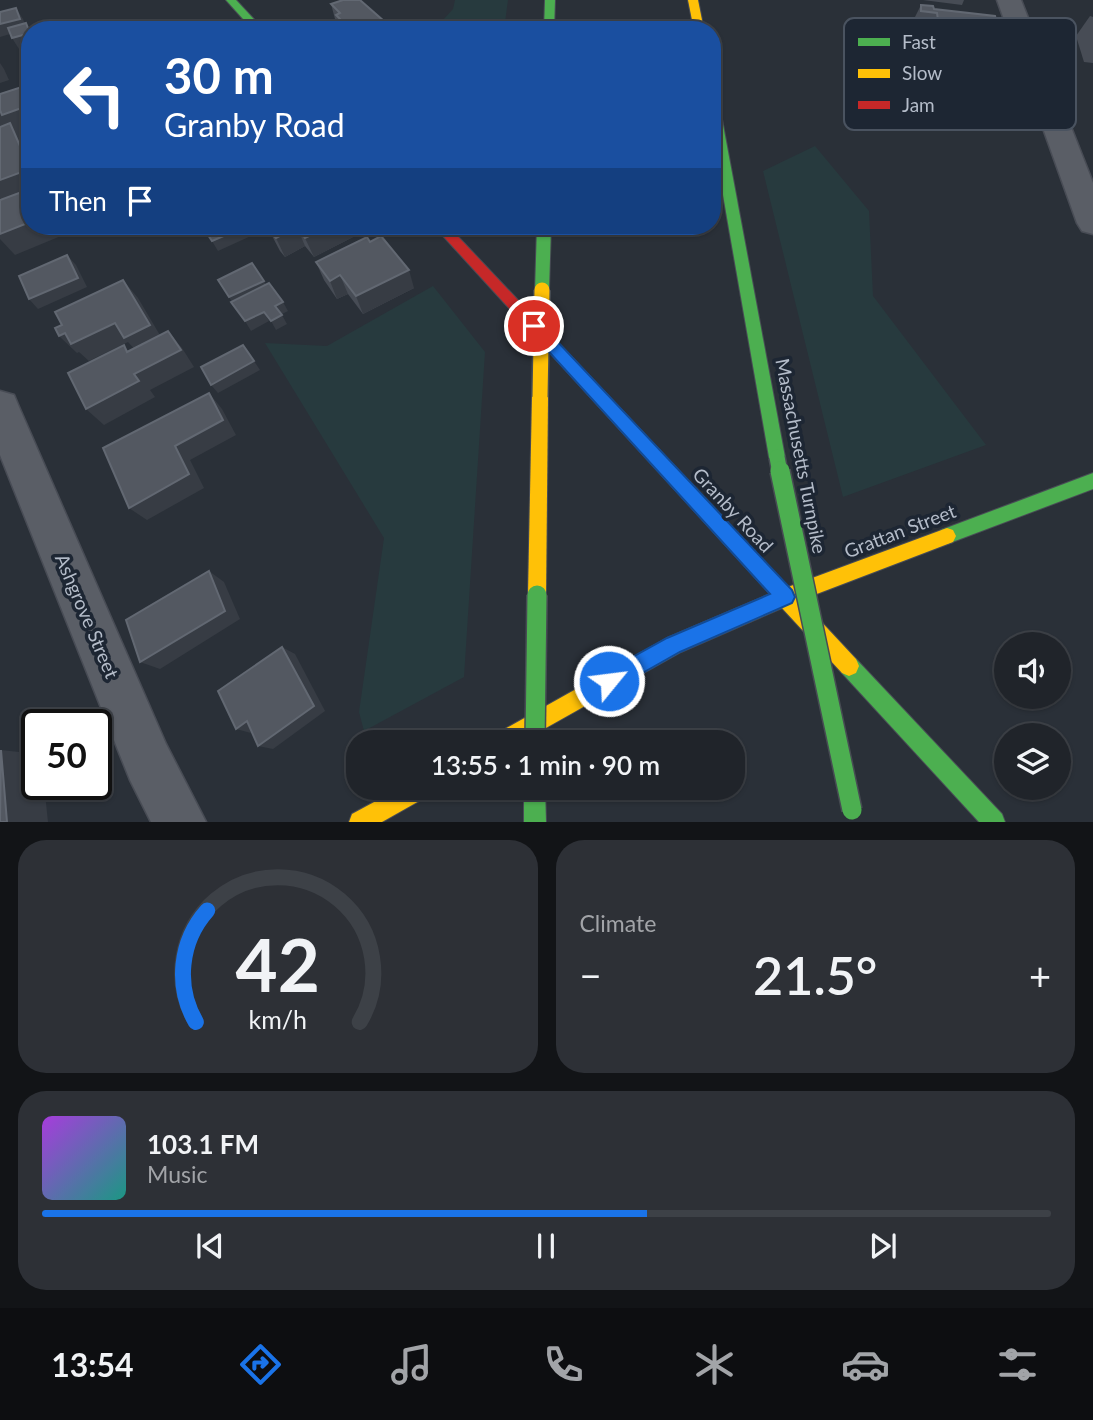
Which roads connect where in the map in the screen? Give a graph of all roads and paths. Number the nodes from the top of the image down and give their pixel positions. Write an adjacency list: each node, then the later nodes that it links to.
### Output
1 (230, 0): 6 (main road)
2 (550, 0): 7 (main road)
3 (694, 0): 8 (main road)
4 (1009, 0): 5 (street)
5 (1016, 18)
6 (250, 21)
7 (549, 21)
8 (698, 21)
9 (1058, 130): 11 (street)
10 (721, 148): 21 (main road, Massachusetts Turnpike, bridge)
11 (1093, 223)
12 (450, 235): 16 (main road, Granby Road)
13 (544, 235): 18 (main road, bridge)
14 (4, 430): 22 (street, Ashgrove Street)
15 (1093, 481): 16 (main road, Grattan Street)
16 (785, 597): 17 (main road, Grattan Street); 25 (main road, Granby Road)
17 (522, 730)
18 (535, 730)
19 (398, 800): 23 (main road)
20 (535, 800): 24 (main road)
21 (853, 816)
22 (180, 821)
23 (360, 821)
24 (535, 821)
25 (994, 821)

